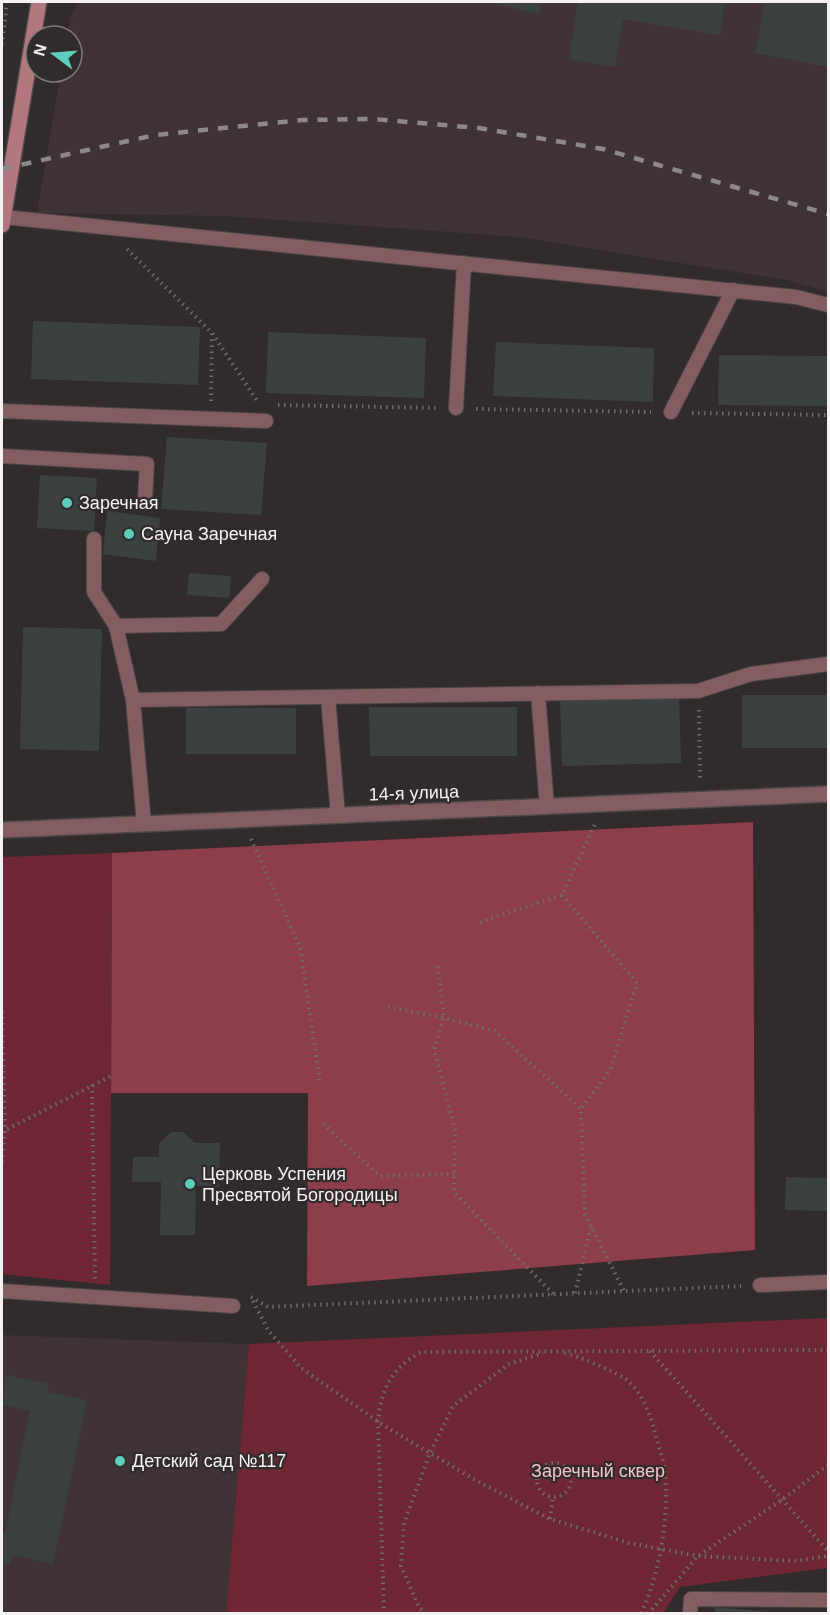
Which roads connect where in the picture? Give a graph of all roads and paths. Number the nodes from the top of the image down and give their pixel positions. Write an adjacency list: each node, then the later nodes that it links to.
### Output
1 (7, 2): 3 (path)
2 (39, 2): 4 (main road)
3 (2, 45)
4 (2, 221): 5 (lane)
5 (105, 228): 6 (lane); 9 (path)
6 (464, 263): 7 (lane); 17 (lane)
7 (733, 290): 8 (lane); 19 (lane)
8 (828, 305)
9 (212, 333): 11 (path); 14 (path)
10 (199, 401): 11 (path)
11 (211, 401): 12 (path)
12 (221, 402)
13 (249, 403): 14 (path)
14 (259, 404): 15 (path)
15 (267, 404)
16 (276, 404): 17 (path)
17 (456, 408): 19 (path)
18 (2, 411): 21 (lane)
19 (671, 412): 20 (path)
20 (828, 415)
21 (266, 421)
22 (2, 456): 23 (lane)
23 (145, 499)
24 (94, 539): 26 (lane)
25 (262, 579): 26 (lane)
26 (116, 626): 31 (lane)
27 (828, 664): 28 (lane)
28 (698, 691): 29 (lane); 33 (path)
29 (538, 693): 30 (lane); 34 (lane)
30 (328, 697): 31 (lane); 35 (lane)
31 (133, 700): 37 (lane)
32 (828, 794): 33 (street, 14-я улица)
33 (700, 800): 34 (street, 14-я улица)
34 (547, 807): 35 (street, 14-я улица)
35 (338, 816): 37 (street, 14-я улица)
36 (598, 818): 40 (path)
37 (144, 824): 38 (street, 14-я улица)
38 (2, 830)
39 (248, 833): 47 (path)
40 (562, 895): 41 (path); 49 (path)
41 (480, 922)
42 (436, 962): 45 (path)
43 (388, 1007): 45 (path)
44 (2, 1011): 51 (path)
45 (444, 1018): 49 (path); 53 (path)
46 (111, 1076): 48 (path)
47 (321, 1081)
48 (92, 1085): 51 (path); 61 (path)
49 (581, 1109): 54 (path)
50 (323, 1124): 53 (path)
51 (3, 1132): 52 (path)
52 (2, 1163)
53 (454, 1174): 60 (path)
54 (591, 1227): 58 (path); 59 (path)
55 (828, 1281): 56 (lane)
56 (760, 1285): 58 (path)
57 (2, 1291): 61 (lane)
58 (624, 1291): 59 (path)
59 (575, 1293): 60 (path)
60 (553, 1294): 66 (path)
61 (96, 1298): 62 (lane)
62 (233, 1306)
63 (828, 1350): 65 (path)
64 (554, 1351): 65 (path); 66 (path); 67 (path); 72 (path)
65 (650, 1351): 70 (path)
66 (378, 1421): 67 (path); 77 (path)
67 (430, 1453): 71 (path); 78 (path)
68 (828, 1465): 70 (path)
69 (553, 1497): 69 (path); 71 (path)
70 (782, 1499): 73 (path); 74 (path)
71 (550, 1519): 72 (path)
72 (661, 1549): 74 (path); 79 (path)
73 (828, 1551)
74 (698, 1556): 75 (path); 80 (path)
75 (828, 1556)
76 (828, 1600): 81 (lane)
77 (384, 1614)
78 (426, 1614)
79 (641, 1614)
80 (648, 1614)
81 (690, 1614)

